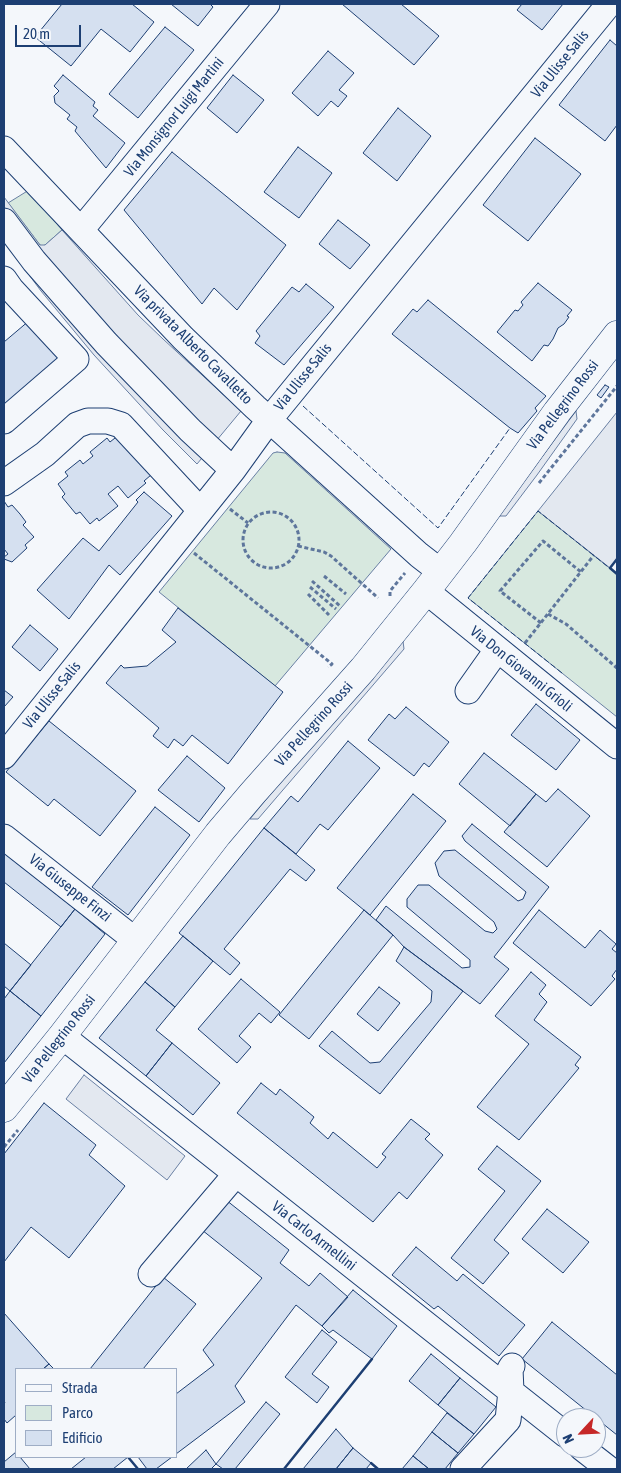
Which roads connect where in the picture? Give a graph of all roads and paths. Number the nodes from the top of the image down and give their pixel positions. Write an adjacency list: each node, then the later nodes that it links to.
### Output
1 (267, 4): 6 (street, Via Monsignor Luigi Martini)
2 (610, 4): 11 (street, Via Ulisse Salis)
3 (4, 149): 4 (street, Via privata Alberto Cavalletto)
4 (13, 175): 6 (street, Via privata Alberto Cavalletto)
5 (4, 221): 12 (street)
6 (81, 230): 11 (street, Via privata Alberto Cavalletto)
7 (6, 288): 10 (street)
8 (617, 335): 24 (main road, Via Pellegrino Rossi)
9 (617, 386): 14 (path)
10 (4, 420)
11 (269, 420): 12 (street, Via Ulisse Salis); 24 (street, Via privata Alberto Cavalletto)
12 (232, 470): 16 (street, Via Ulisse Salis)
13 (4, 483): 16 (street)
14 (537, 486)
15 (224, 504): 17 (path)
16 (200, 510): 39 (street, Via Ulisse Salis)
17 (248, 523): 18 (path); 18 (path)
18 (298, 546): 28 (path)
19 (188, 548): 35 (path)
20 (594, 555): 21 (path)
21 (581, 572): 31 (path); 33 (path)
22 (324, 576): 27 (path)
23 (312, 581): 29 (path)
24 (434, 581): 34 (street, Via Don Giovanni Grioli); 41 (main road, Via Pellegrino Rossi)
25 (310, 587): 30 (path)
26 (308, 594): 32 (path)
27 (346, 594)
28 (378, 598)
29 (340, 606)
30 (336, 609)
31 (548, 614): 33 (path); 36 (path)
32 (329, 615)
33 (541, 623): 34 (path)
34 (509, 649): 37 (street); 38 (street, Via Don Giovanni Grioli)
35 (332, 664)
36 (617, 668)
37 (468, 691)
38 (617, 746)
39 (4, 756)
40 (4, 837): 41 (street, Via Giuseppe Finzi)
41 (135, 940): 42 (main road, Via Pellegrino Rossi)
42 (62, 1036): 43 (main road, Via Pellegrino Rossi); 44 (street, Via Carlo Armellini)
43 (4, 1108)
44 (236, 1174): 45 (street); 47 (street, Via Carlo Armellini)
45 (151, 1274)
46 (512, 1366): 47 (street)
47 (511, 1391): 48 (street, Via Carlo Armellini); 50 (street)
48 (556, 1427)
49 (594, 1458): 51 (street)
50 (463, 1469)
51 (608, 1469)

